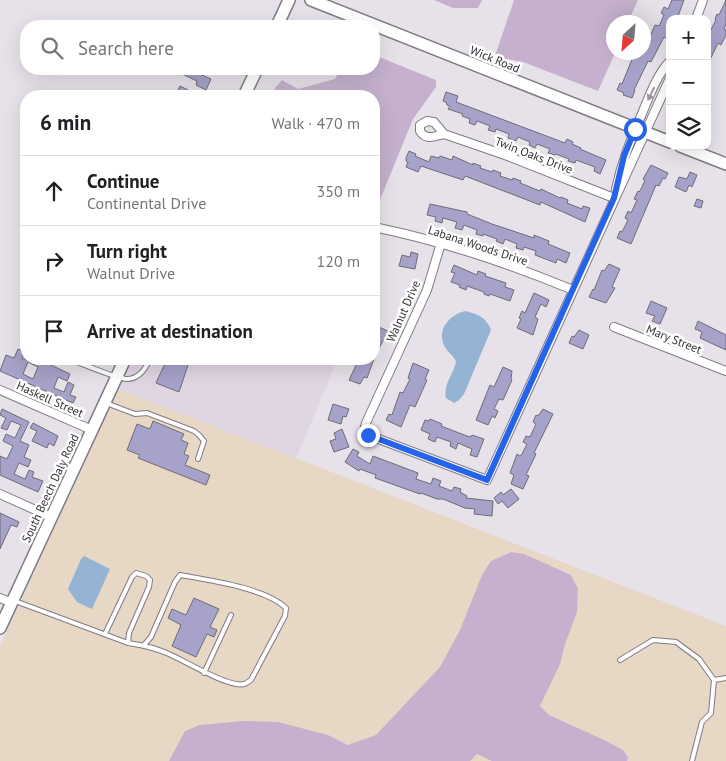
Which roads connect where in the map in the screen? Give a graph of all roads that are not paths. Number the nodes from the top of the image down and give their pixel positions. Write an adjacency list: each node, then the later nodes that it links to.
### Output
1 (289, 0): 5 (street)
2 (311, 0): 6 (street, Wick Road)
3 (703, 0): 4 (street)
4 (697, 15)
5 (279, 20)
6 (361, 20)
7 (380, 27): 12 (street, Wick Road)
8 (666, 66): 12 (street, one-way to 12)
9 (254, 75): 11 (street)
10 (666, 85): 12 (street)
11 (247, 90)
12 (640, 131): 14 (street, Wick Road); 17 (street)
13 (444, 134): 17 (street, Twin Oaks Drive)
14 (666, 141)
15 (690, 150): 16 (street)
16 (726, 164)
17 (614, 198): 20 (street)
18 (380, 228): 19 (street, Labana Woods Drive)
19 (441, 243): 20 (street, Labana Woods Drive); 20 (street, Walnut Drive)
20 (573, 290)
21 (614, 327): 25 (street, Mary Street)
22 (86, 365): 26 (lane)
23 (122, 365): 26 (street, South Beech Daly Road)
24 (148, 365): 26 (lane)
25 (726, 371)
26 (117, 376): 28 (street, South Beech Daly Road)
27 (0, 390): 29 (street, Haskell Street)
28 (104, 402): 29 (street, South Beech Daly Road); 30 (lane)
29 (92, 430): 32 (street, South Beech Daly Road)
30 (198, 459)
31 (0, 494): 32 (street)
32 (52, 516): 34 (street, South Beech Daly Road)
33 (0, 598): 34 (street)
34 (12, 602): 36 (street, South Beech Daly Road); 37 (lane)
35 (231, 615): 41 (lane)
36 (0, 628)
37 (105, 634): 38 (lane); 38 (lane)
38 (128, 642): 39 (lane)
39 (144, 645): 41 (lane); 41 (lane)
40 (620, 660): 43 (lane)
41 (204, 673)
42 (726, 678): 43 (lane)
43 (714, 680): 44 (lane)
44 (692, 761)

